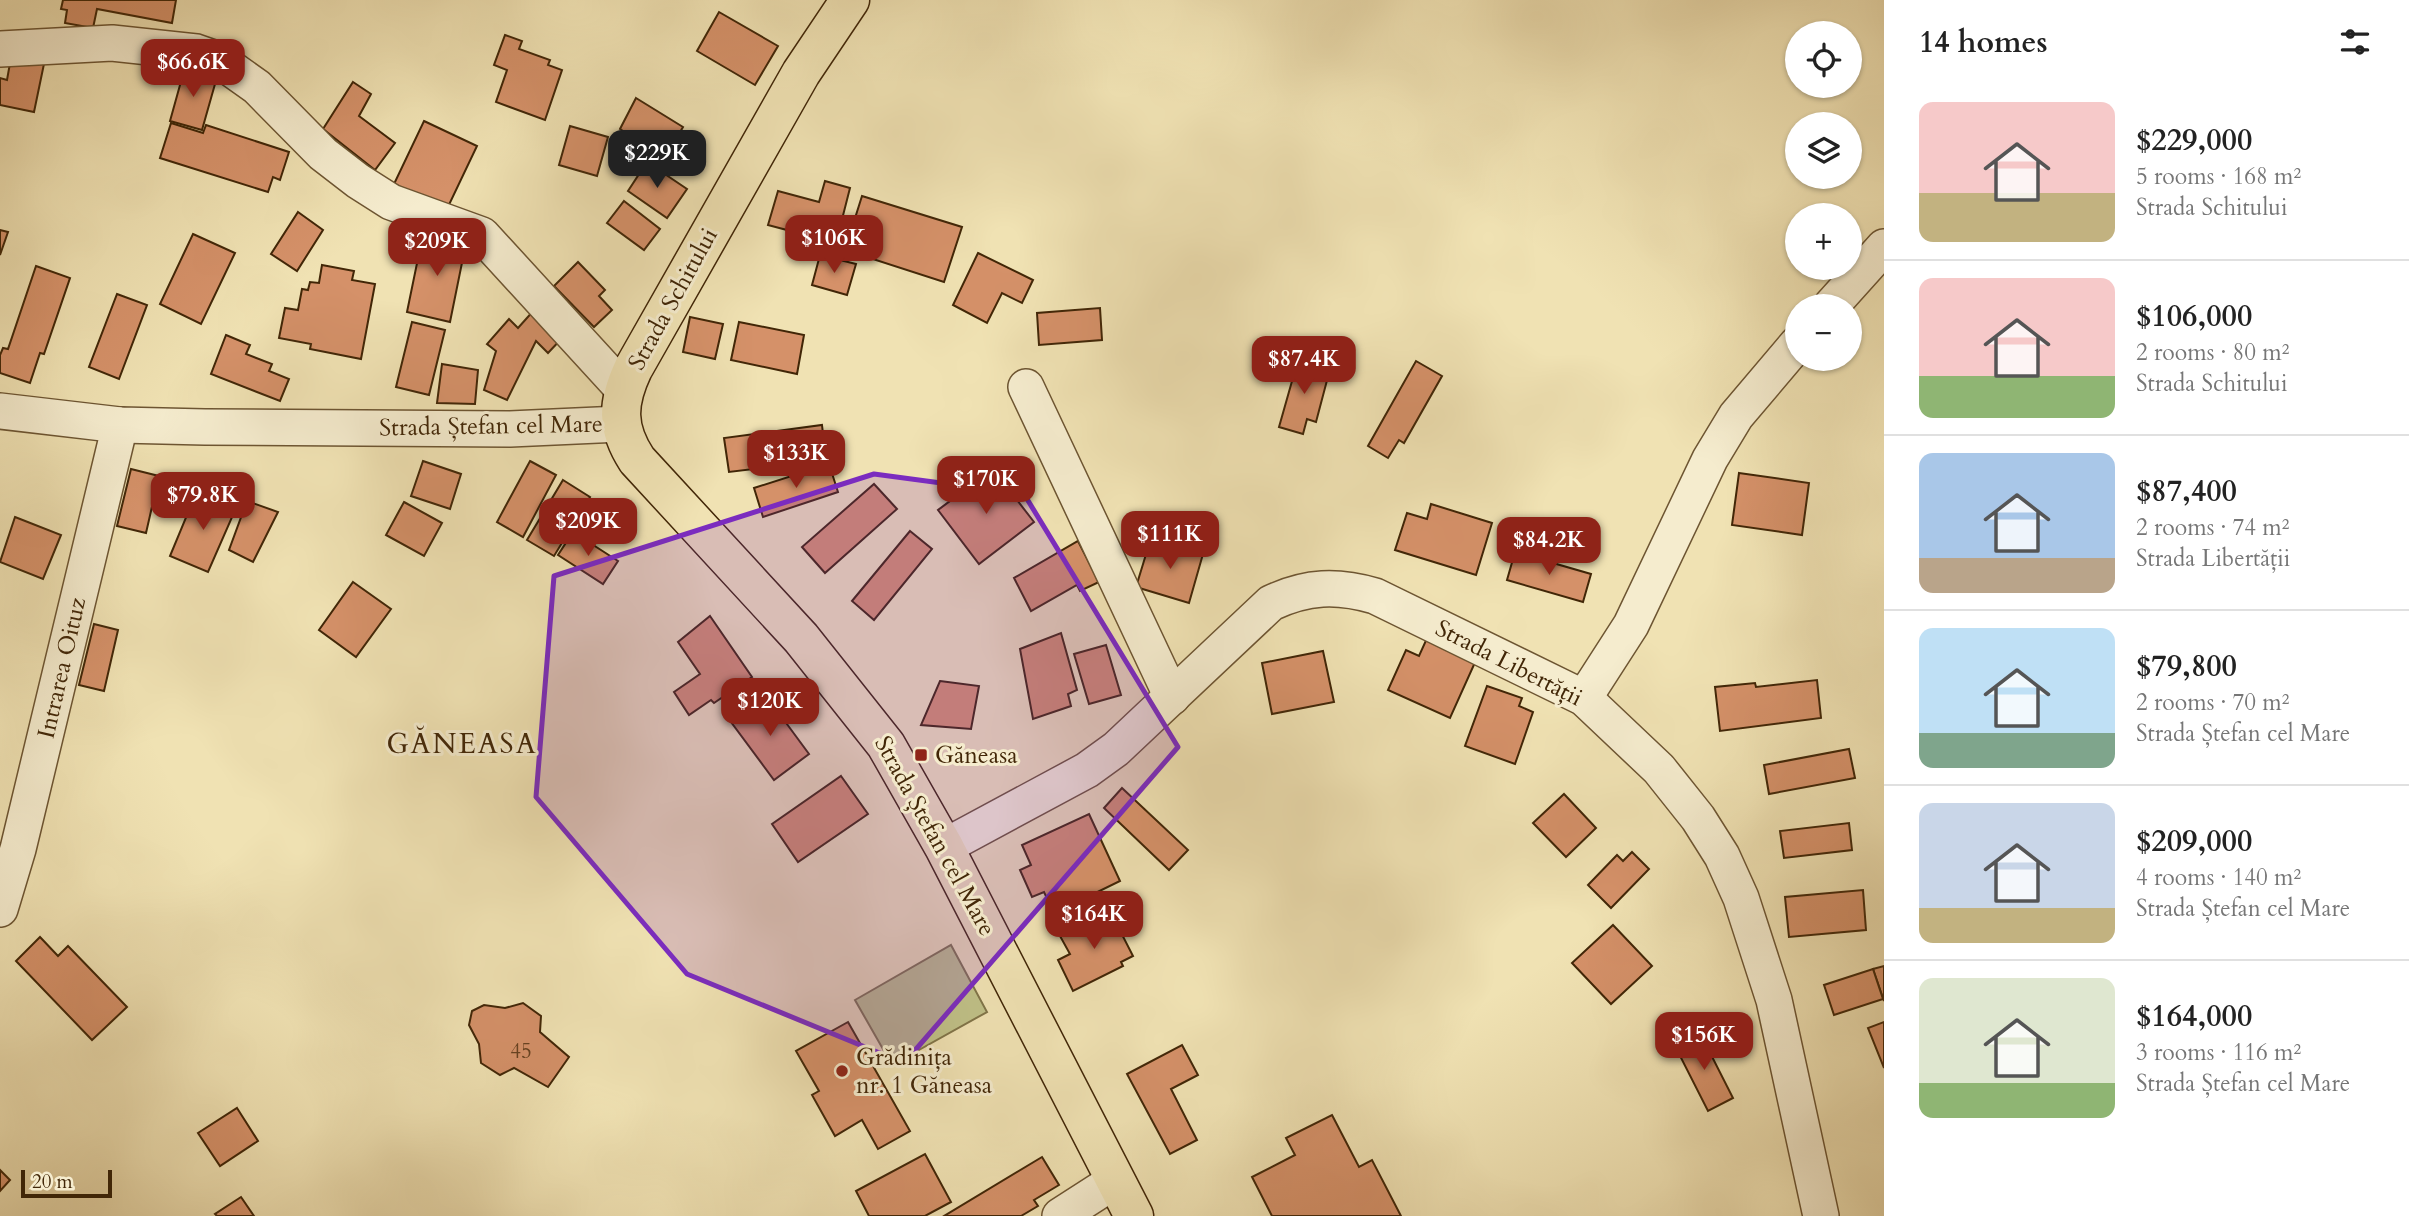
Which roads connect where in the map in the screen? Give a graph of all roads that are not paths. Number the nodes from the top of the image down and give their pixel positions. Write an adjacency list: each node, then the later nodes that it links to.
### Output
1 (850, 0): 7 (main road, Strada Schitului)
2 (0, 49): 7 (street)
3 (1884, 247): 4 (street)
4 (1842, 294)
5 (1785, 358): 11 (street)
6 (1026, 387): 10 (street)
7 (622, 406): 9 (street, Strada Ștefan cel Mare); 12 (main road, Strada Ștefan cel Mare)
8 (0, 411): 9 (street, Strada Ștefan cel Mare)
9 (120, 425): 13 (street, Intrarea Oituz)
10 (1172, 698): 11 (street, Strada Libertății); 12 (street, Strada Libertății)
11 (1584, 698): 17 (street, Strada Libertății)
12 (944, 847): 14 (main road, Strada Ștefan cel Mare)
13 (0, 909)
14 (1116, 1180): 15 (street); 16 (main road, Strada Ștefan cel Mare)
15 (1060, 1216)
16 (1134, 1216)
17 (1821, 1216)

